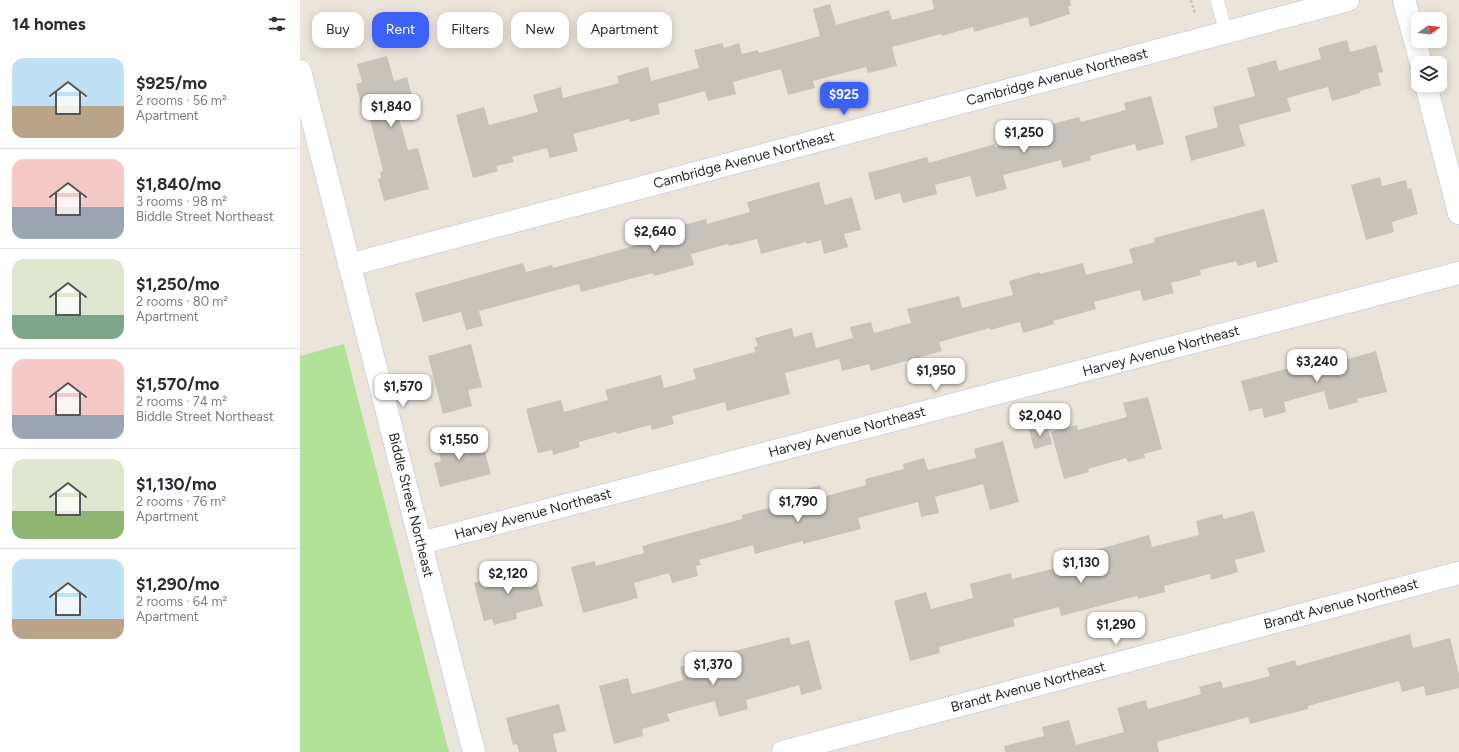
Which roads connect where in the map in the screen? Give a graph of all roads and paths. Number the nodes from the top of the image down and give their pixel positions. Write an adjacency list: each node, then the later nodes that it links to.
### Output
1 (1191, 0): 5 (path)
2 (1217, 0): 6 (lane)
3 (1348, 0): 6 (street, Cambridge Avenue Northeast)
4 (1404, 0): 7 (street)
5 (1195, 14)
6 (1226, 32): 11 (street, Cambridge Avenue Northeast)
7 (1419, 56)
8 (300, 71): 11 (street, Biddle Street Northeast)
9 (1428, 92): 10 (street)
10 (1459, 213)
11 (349, 265): 13 (street, Biddle Street Northeast)
12 (1459, 273): 13 (street, Harvey Avenue Northeast)
13 (421, 543): 15 (street, Biddle Street Northeast)
14 (1459, 573): 16 (street, Brandt Avenue Northeast)
15 (474, 752)
16 (783, 752)

